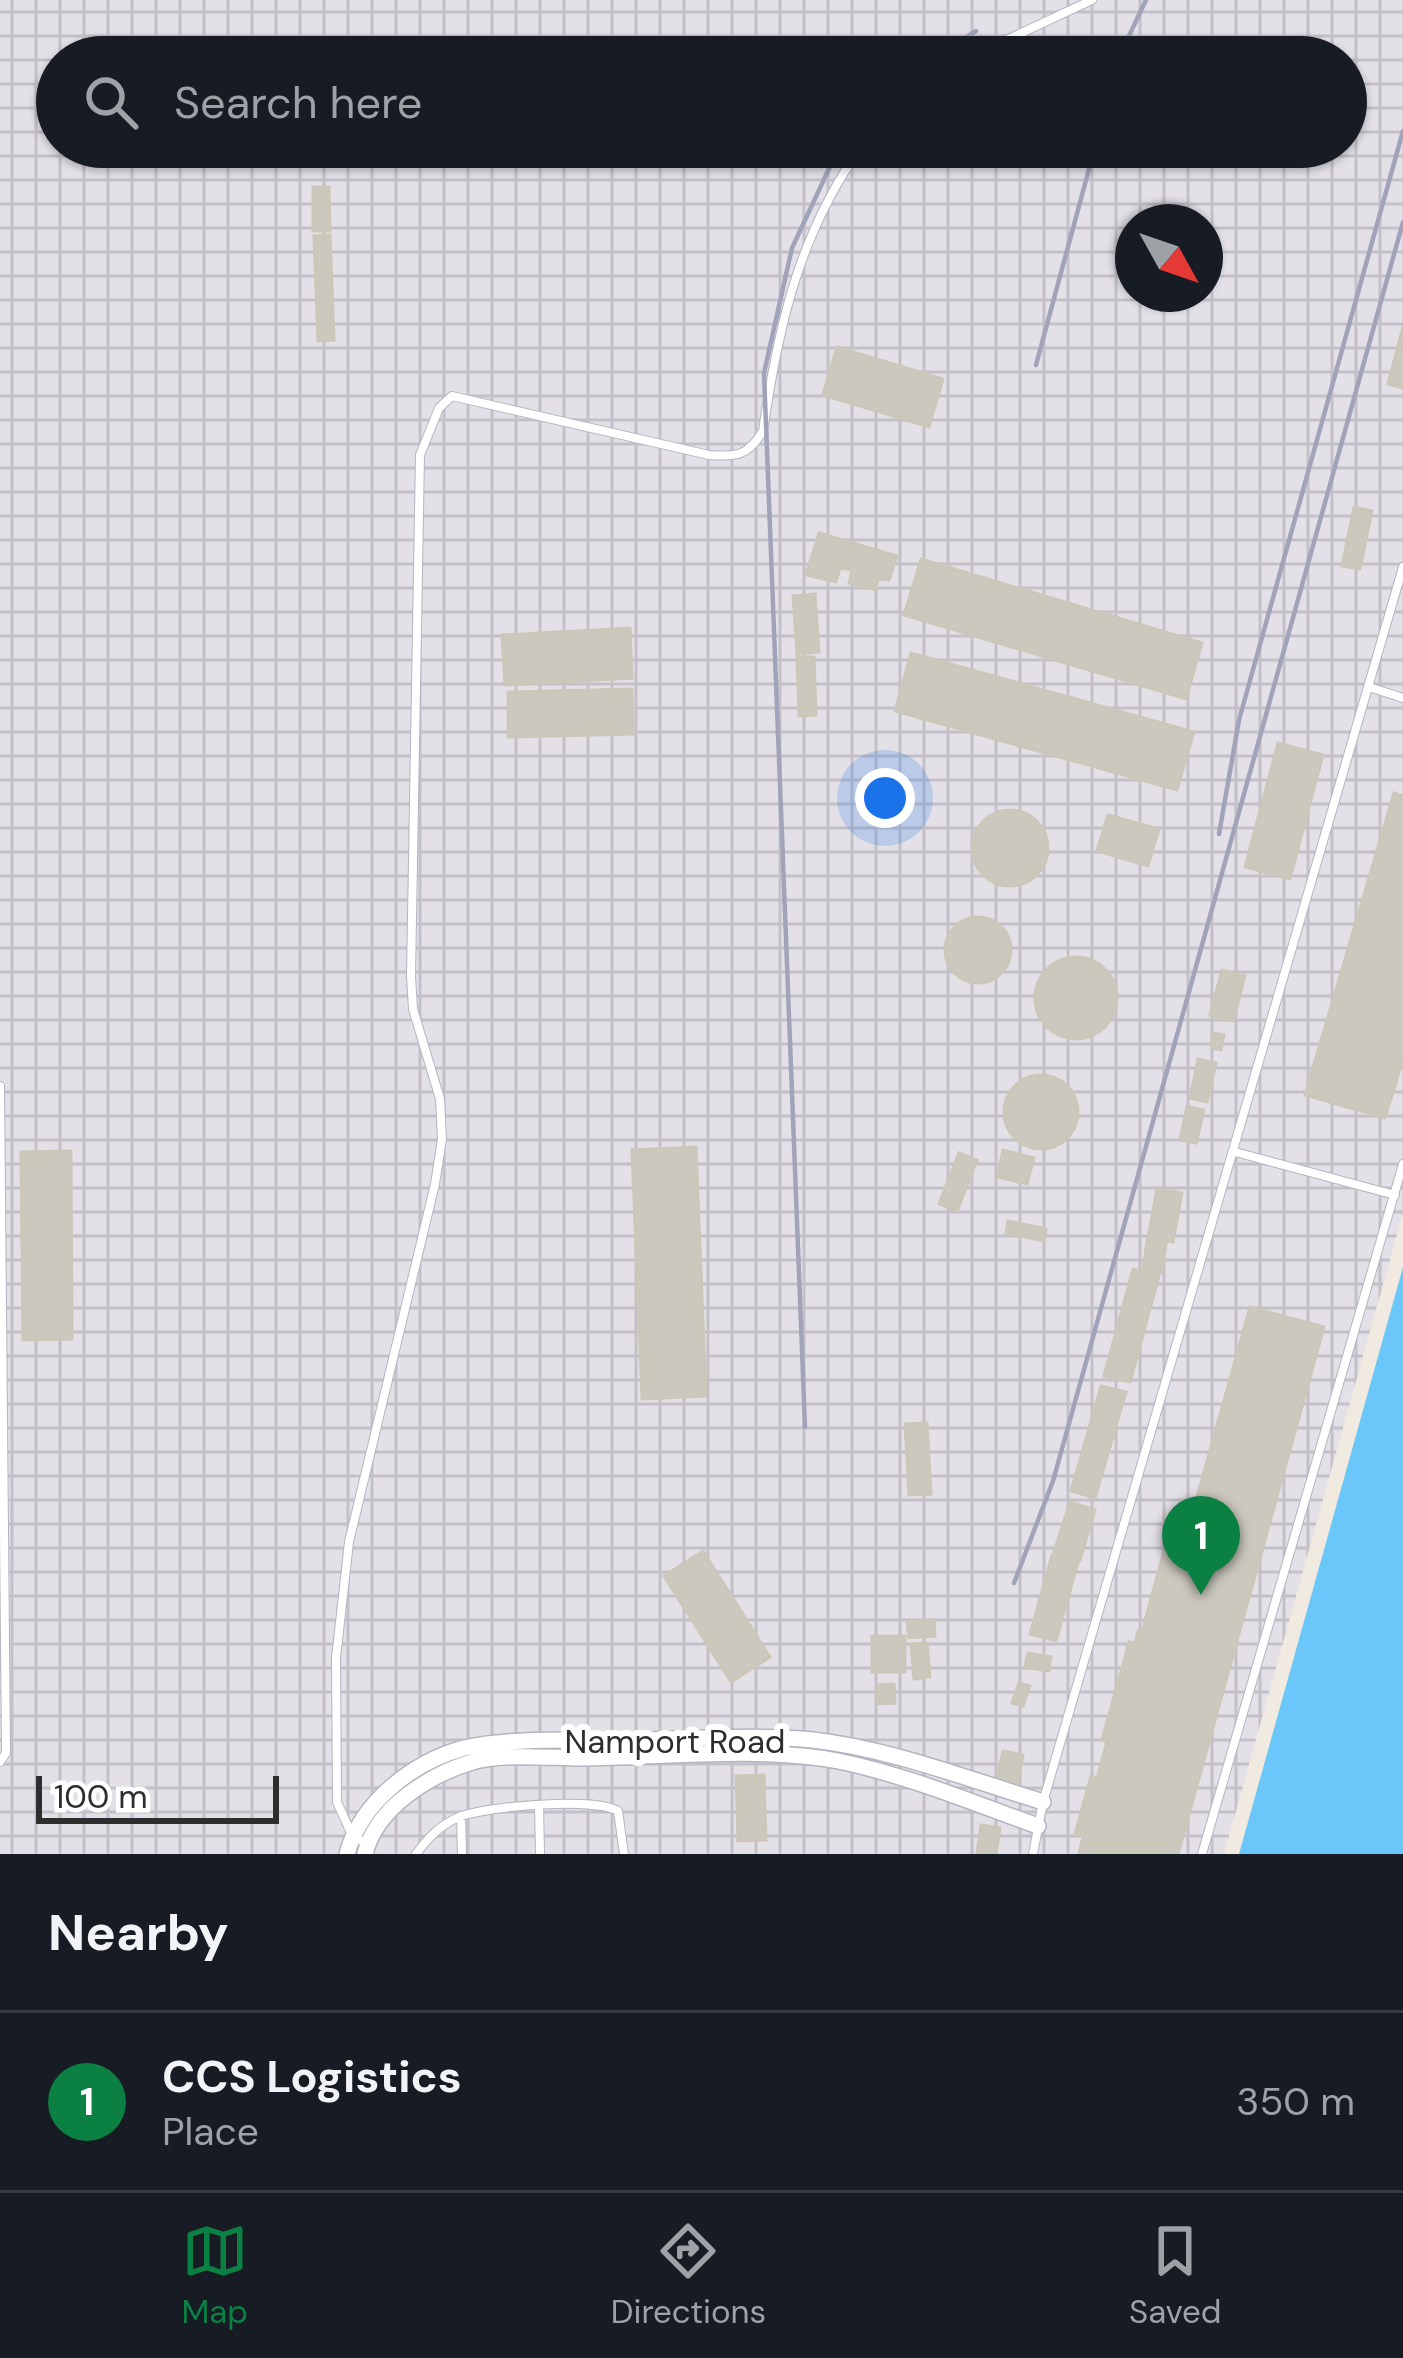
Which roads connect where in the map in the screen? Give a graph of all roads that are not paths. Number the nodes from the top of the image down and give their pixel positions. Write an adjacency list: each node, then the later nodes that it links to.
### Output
1 (1092, 0): 2 (lane)
2 (1015, 36)
3 (846, 168): 16 (lane)
4 (1403, 567): 5 (lane)
5 (1369, 687): 6 (lane); 8 (lane)
6 (1403, 698)
7 (0, 1086): 11 (lane)
8 (1235, 1152): 10 (lane); 12 (lane)
9 (1403, 1164): 10 (lane)
10 (1395, 1195): 24 (lane)
11 (0, 1762)
12 (1043, 1802): 15 (lane); 16 (street, Namport Road)
13 (539, 1805): 14 (lane); 21 (lane); 22 (lane)
14 (461, 1816): 19 (lane); 20 (lane)
15 (1038, 1826): 17 (street); 23 (lane)
16 (352, 1835): 17 (lane); 18 (street, Namport Road)
17 (367, 1849)
18 (347, 1854)
19 (416, 1854)
20 (463, 1854)
21 (540, 1854)
22 (624, 1854)
23 (1033, 1854)
24 (1202, 1854)

